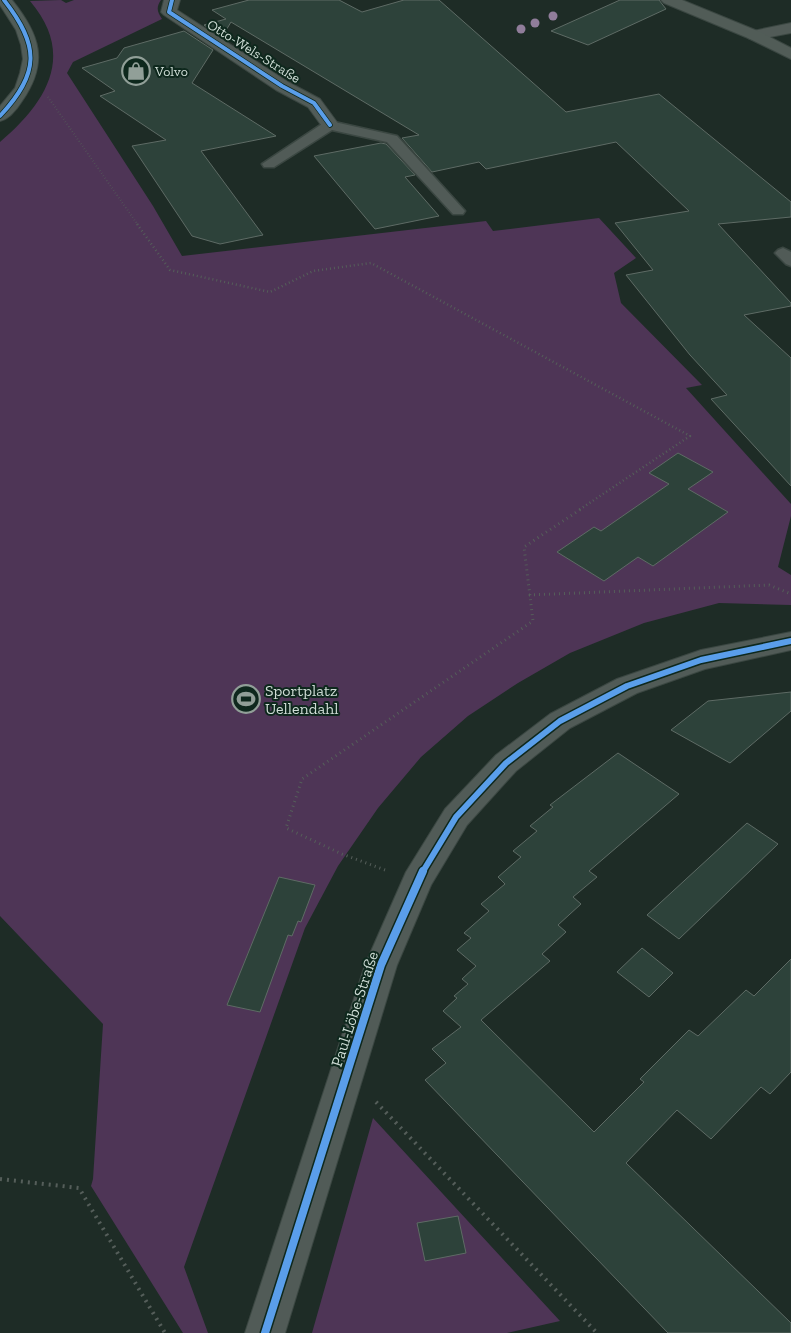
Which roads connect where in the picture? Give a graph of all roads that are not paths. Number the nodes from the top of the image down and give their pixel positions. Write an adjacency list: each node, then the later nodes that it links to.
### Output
1 (4, 0): 7 (street)
2 (172, 0): 8 (street, Otto-Wels-Straße)
3 (669, 0): 5 (street)
4 (791, 28): 5 (street)
5 (754, 35): 6 (street)
6 (791, 54)
7 (0, 116)
8 (330, 125): 9 (lane); 10 (lane)
9 (269, 164)
10 (458, 211)
11 (791, 641): 12 (street, Paul-Löbe-Straße)
12 (265, 1333)

